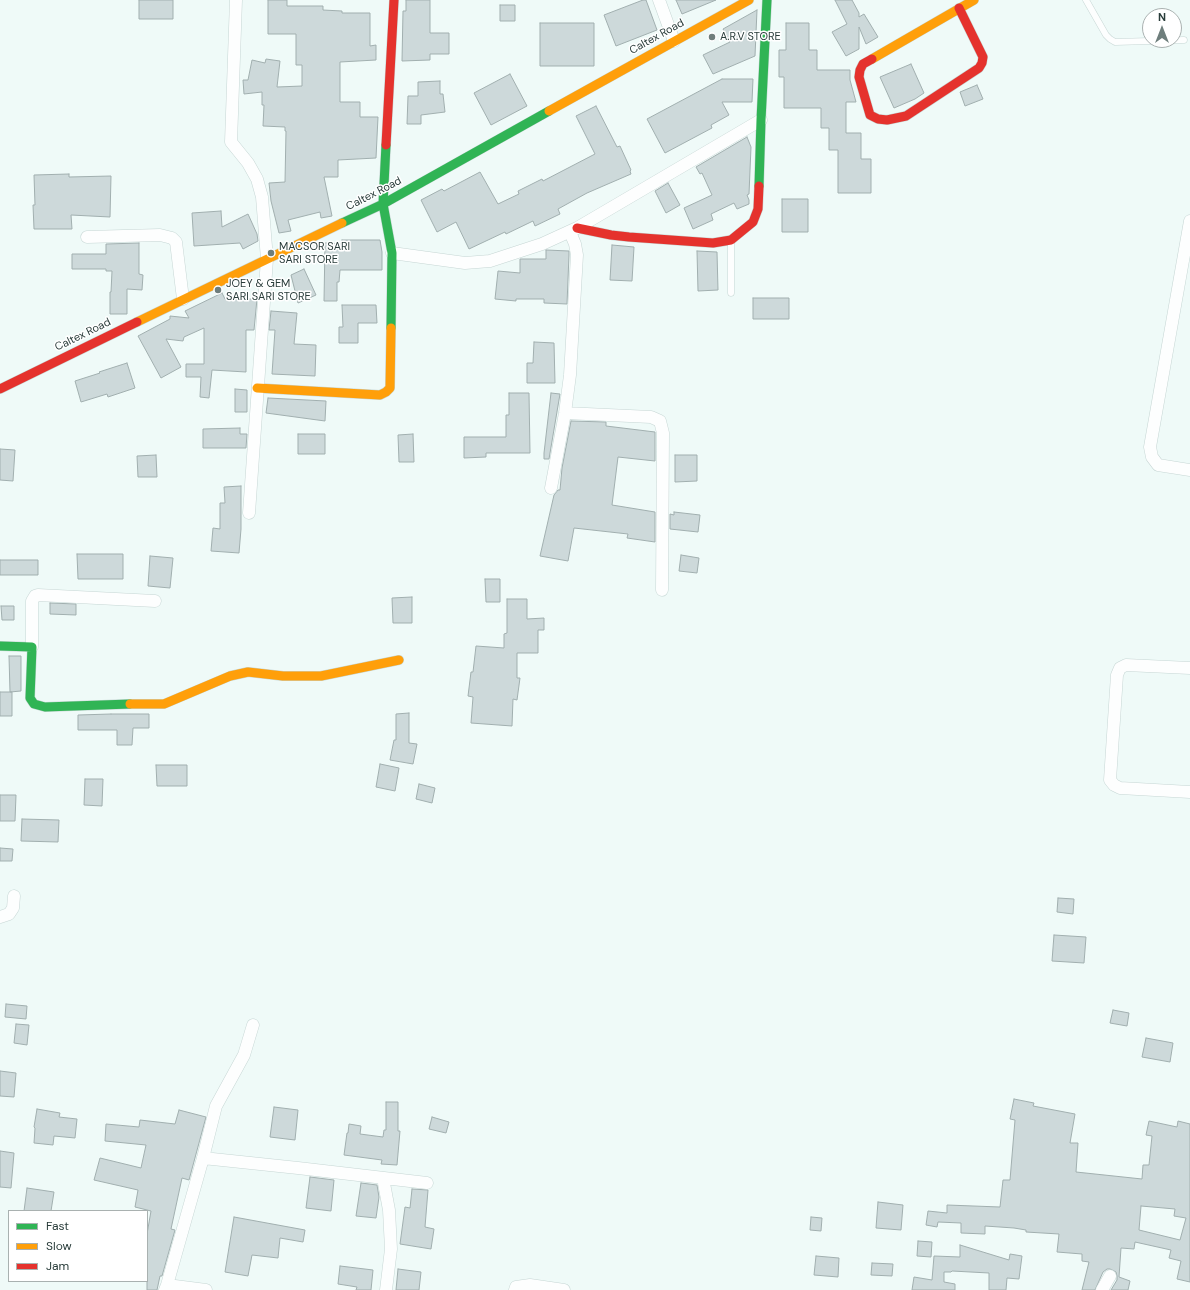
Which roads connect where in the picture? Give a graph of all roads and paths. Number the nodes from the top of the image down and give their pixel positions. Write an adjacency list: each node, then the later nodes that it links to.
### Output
1 (236, 0): 18 (street)
2 (394, 0): 12 (street)
3 (659, 0): 10 (street)
4 (749, 0): 10 (street, Caltex Road)
5 (768, 0): 11 (street)
6 (974, 0): 8 (street)
7 (1086, 0): 9 (lane)
8 (959, 8): 8 (street)
9 (1184, 40)
10 (674, 41): 12 (street, Caltex Road)
11 (761, 120): 14 (street); 16 (street)
12 (384, 204): 17 (street); 18 (street, Caltex Road)
13 (1190, 221): 24 (street)
14 (574, 230): 16 (street); 17 (street); 23 (street)
15 (87, 237): 20 (street)
16 (731, 240): 19 (lane)
17 (392, 253): 21 (street)
18 (267, 259): 20 (street, Caltex Road); 21 (street)
19 (731, 293)
20 (183, 299): 22 (street, Caltex Road)
21 (257, 388): 26 (street)
22 (0, 389)
23 (565, 413): 25 (street); 27 (street)
24 (1190, 470)
25 (551, 488)
26 (249, 513)
27 (662, 590)
28 (155, 601): 30 (street)
29 (0, 646): 30 (street)
30 (32, 647): 31 (street)
31 (399, 660)
32 (1190, 668): 33 (street)
33 (1190, 792)
34 (14, 896): 35 (street)
35 (0, 917)
36 (253, 1025): 37 (street)
37 (203, 1158): 38 (street); 41 (street)
38 (384, 1178): 39 (street); 43 (street)
39 (427, 1183)
40 (1110, 1276): 46 (street)
41 (166, 1288): 42 (street)
42 (206, 1290)
43 (386, 1290)
44 (515, 1290): 45 (street)
45 (564, 1290)
46 (1102, 1290)

